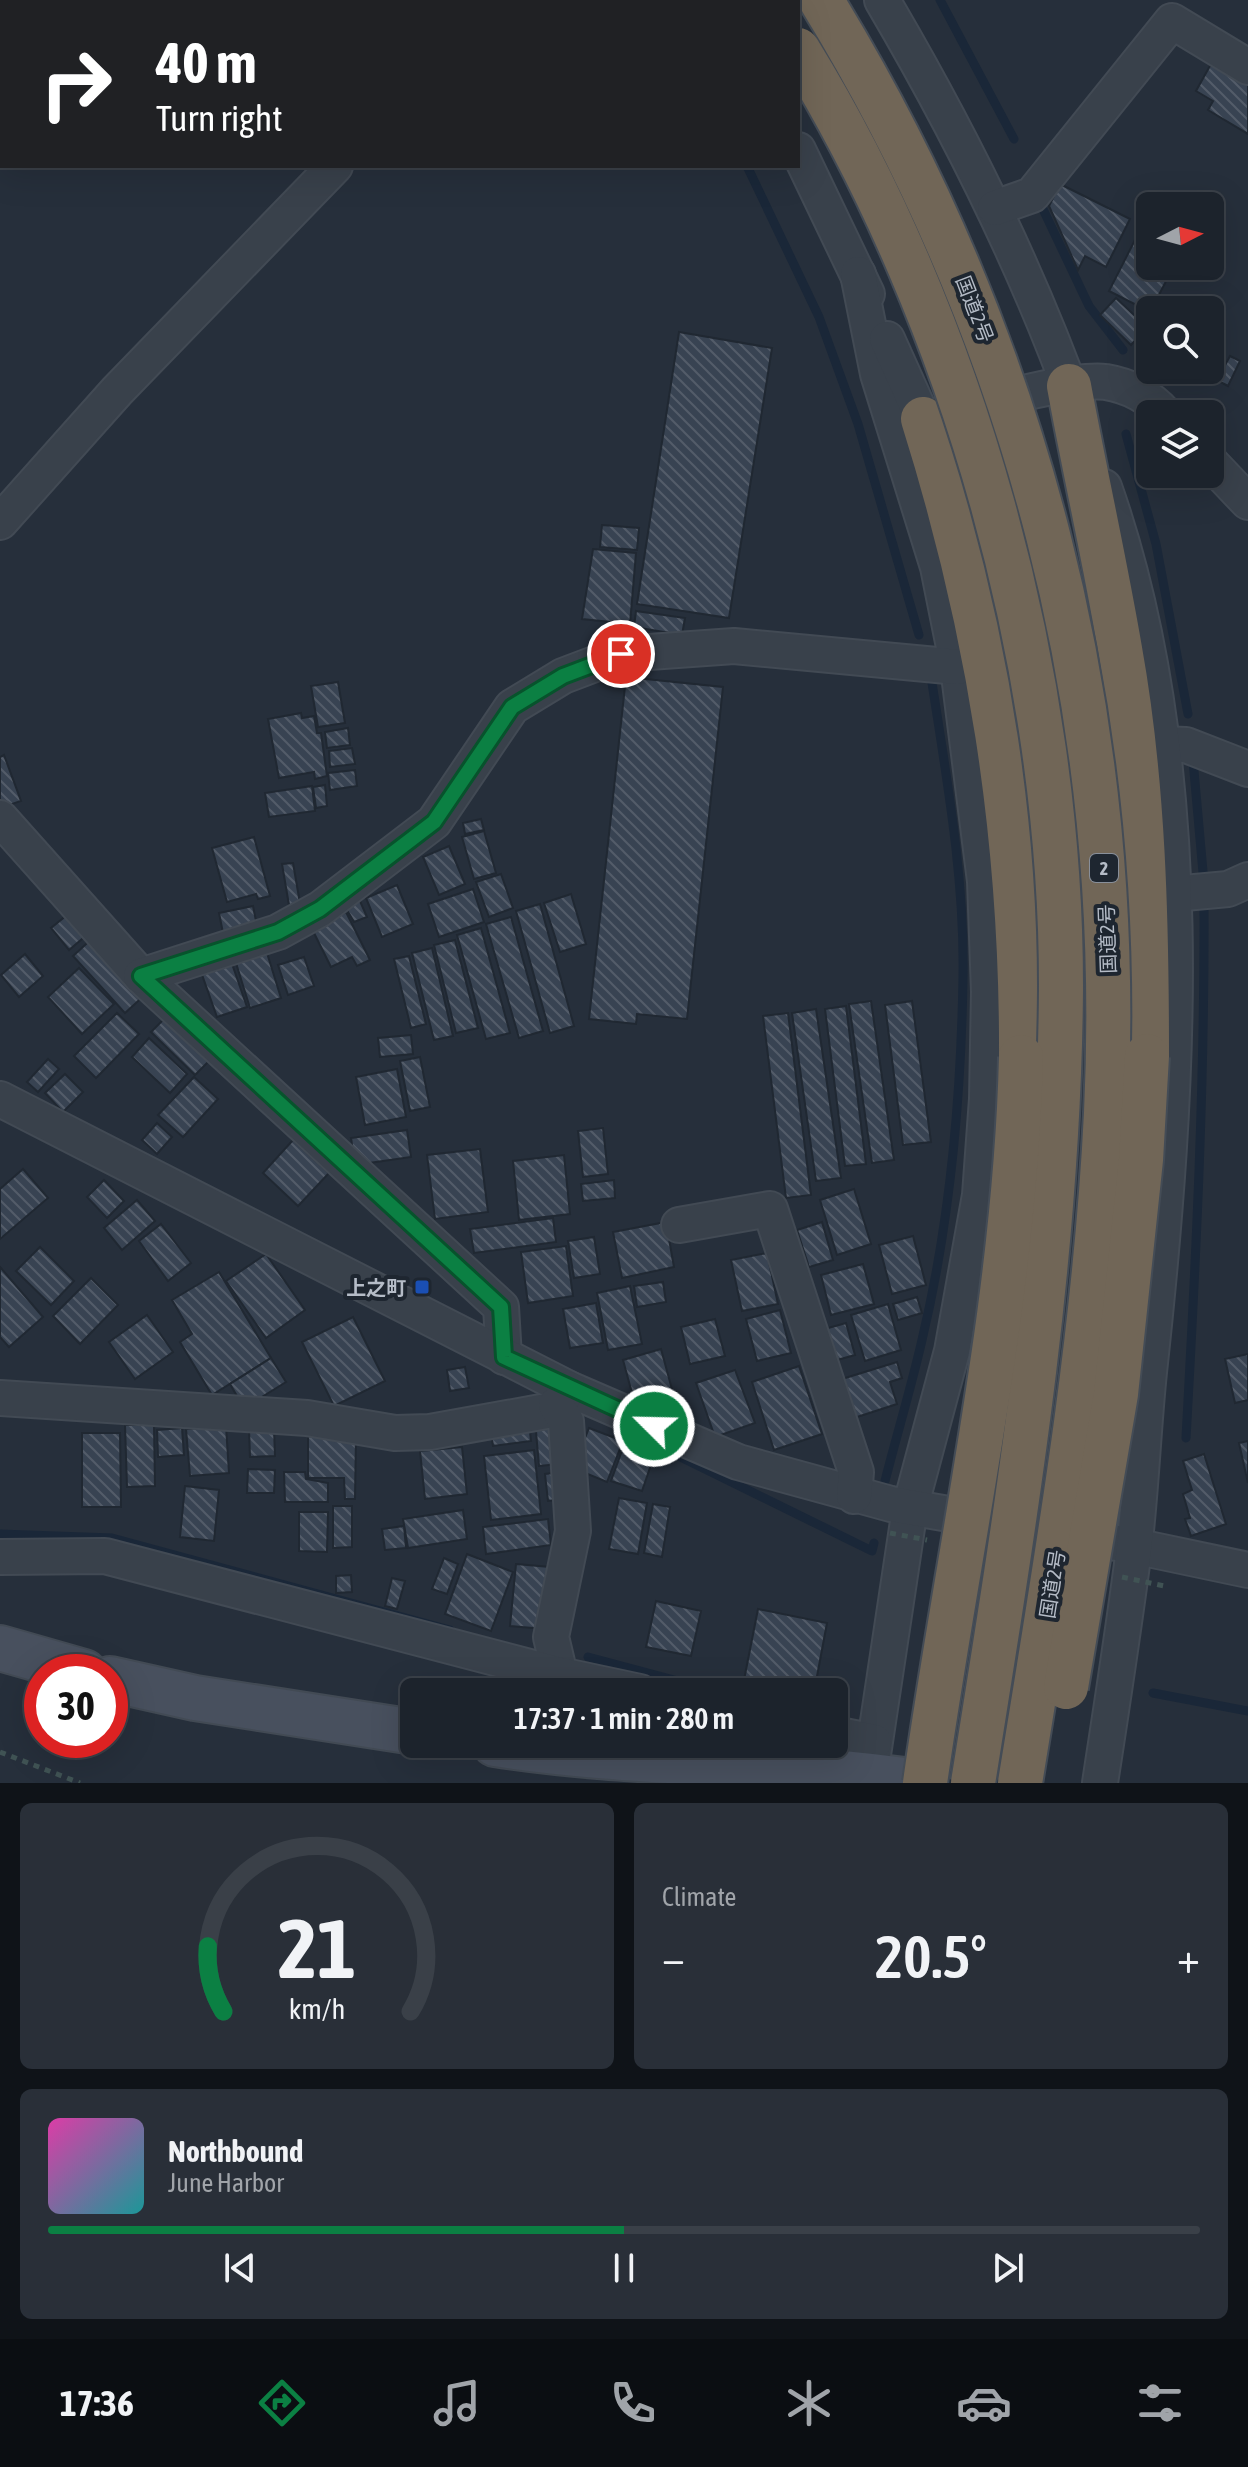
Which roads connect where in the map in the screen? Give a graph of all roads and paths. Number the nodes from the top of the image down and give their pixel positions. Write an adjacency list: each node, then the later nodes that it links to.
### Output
1 (821, 0): 50 (highway, 国道2号 / 2, bridge)
2 (882, 0): 8 (street)
3 (1169, 11): 5 (street); 8 (street)
4 (800, 54): 49 (highway, bridge)
5 (1248, 67)
6 (800, 154): 9 (street)
7 (333, 168): 15 (street)
8 (995, 208): 10 (street)
9 (858, 274): 12 (street); 16 (street)
10 (1069, 386): 11 (street); 12 (street); 17 (street); 51 (highway, bridge)
11 (1151, 400)
12 (923, 419): 48 (highway, bridge)
13 (1224, 477): 14 (street)
14 (1248, 502)
15 (0, 522)
16 (958, 667): 22 (street); 25 (street)
17 (1160, 744): 18 (street); 21 (street)
18 (1248, 769)
19 (0, 818): 22 (street)
20 (1248, 880): 21 (street)
21 (1194, 892): 26 (street)
22 (141, 976): 27 (street)
23 (0, 1099): 27 (street)
24 (679, 1225): 30 (street)
25 (967, 1274): 26 (street); 31 (street)
26 (1157, 1298): 32 (street)
27 (504, 1357): 28 (street)
28 (563, 1397): 29 (street); 30 (street); 39 (street)
29 (0, 1398)
30 (854, 1496): 31 (street)
31 (910, 1508): 32 (street); 46 (street)
32 (1134, 1546): 35 (street); 52 (street)
33 (1248, 1547): 35 (street)
34 (0, 1557): 39 (street)
35 (1210, 1561): 36 (street)
36 (1248, 1570)
37 (0, 1648): 38 (street)
38 (24, 1655)
39 (560, 1675): 40 (street)
40 (574, 1678)
41 (128, 1683): 42 (street)
42 (400, 1730)
43 (848, 1743): 46 (street)
44 (0, 1752): 47 (path)
45 (848, 1758): 46 (street)
46 (872, 1758): 48 (street)
47 (80, 1783)
48 (924, 1783)
49 (973, 1783)
50 (1020, 1783)
51 (1049, 1783)
52 (1100, 1783)

